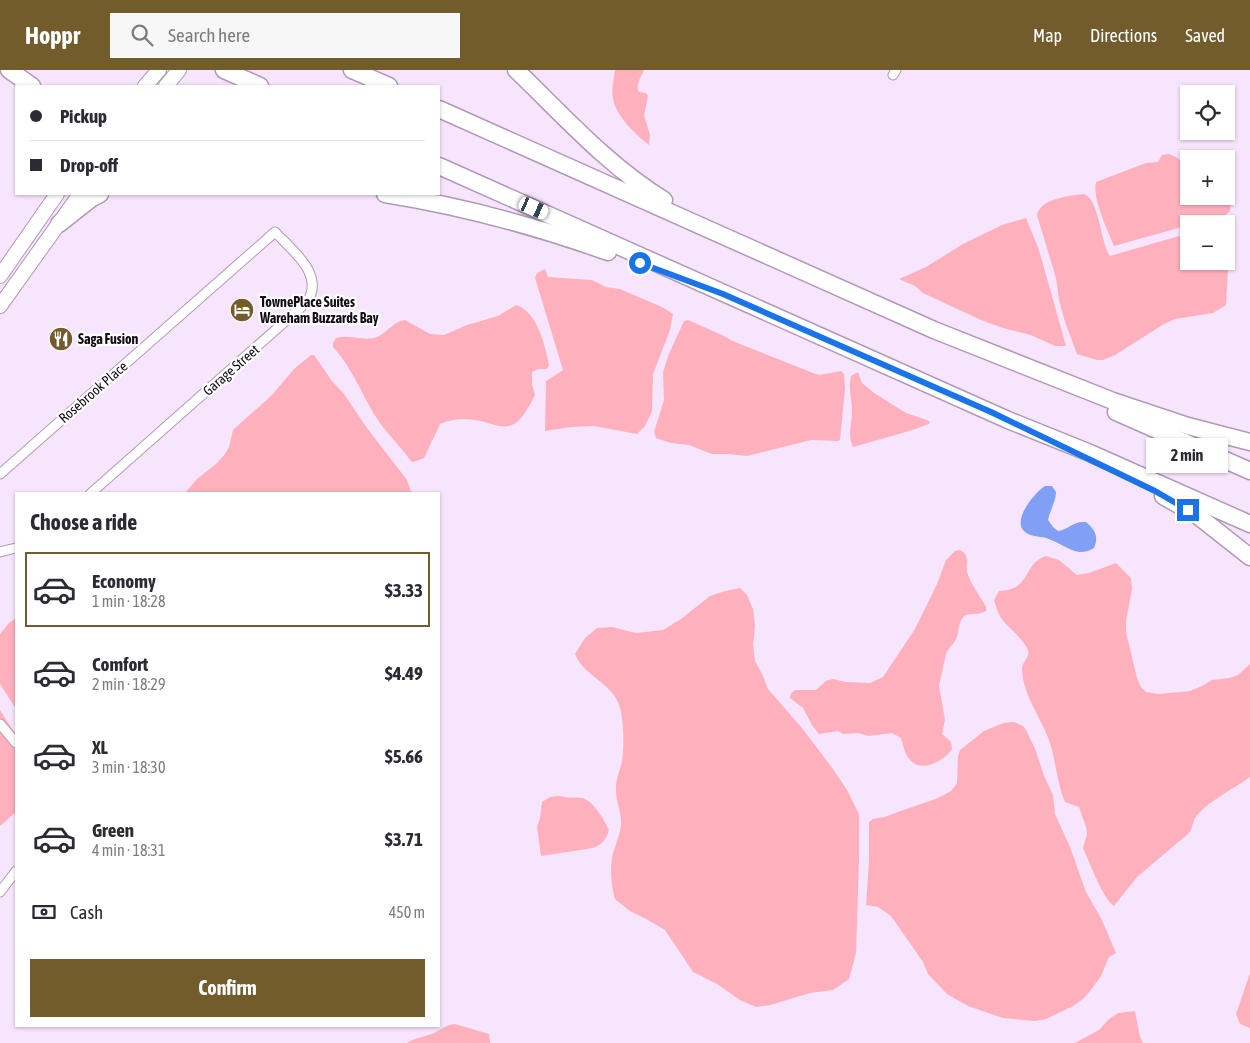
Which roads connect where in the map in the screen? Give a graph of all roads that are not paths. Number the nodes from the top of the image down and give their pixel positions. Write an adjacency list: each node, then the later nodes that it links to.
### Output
1 (9, 70): 7 (highway)
2 (159, 70): 8 (main road)
3 (179, 70): 9 (main road)
4 (224, 70): 10 (highway)
5 (352, 70): 11 (highway)
6 (516, 70): 20 (highway)
7 (28, 84)
8 (146, 85)
9 (167, 85)
10 (258, 85)
11 (387, 85)
12 (440, 108): 20 (highway)
13 (440, 166): 22 (highway)
14 (56, 195): 21 (main road)
15 (79, 195): 18 (main road)
16 (98, 195): 18 (highway)
17 (390, 195): 22 (highway)
18 (59, 224): 23 (main road)
19 (275, 232): 28 (street, Rosebrook Place); 29 (street, Garage Street)
20 (726, 237): 24 (highway)
21 (0, 276)
22 (723, 294): 25 (highway)
23 (0, 306)
24 (1043, 374): 26 (highway); 27 (highway)
25 (1008, 420): 30 (highway); 33 (highway)
26 (1250, 442)
27 (1250, 471)
28 (0, 474)
29 (92, 492)
30 (1250, 524)
31 (15, 548): 32 (street)
32 (0, 552)
33 (1250, 557)
34 (0, 724): 35 (street)
35 (15, 742)
36 (15, 872): 37 (street)
37 (0, 892)

